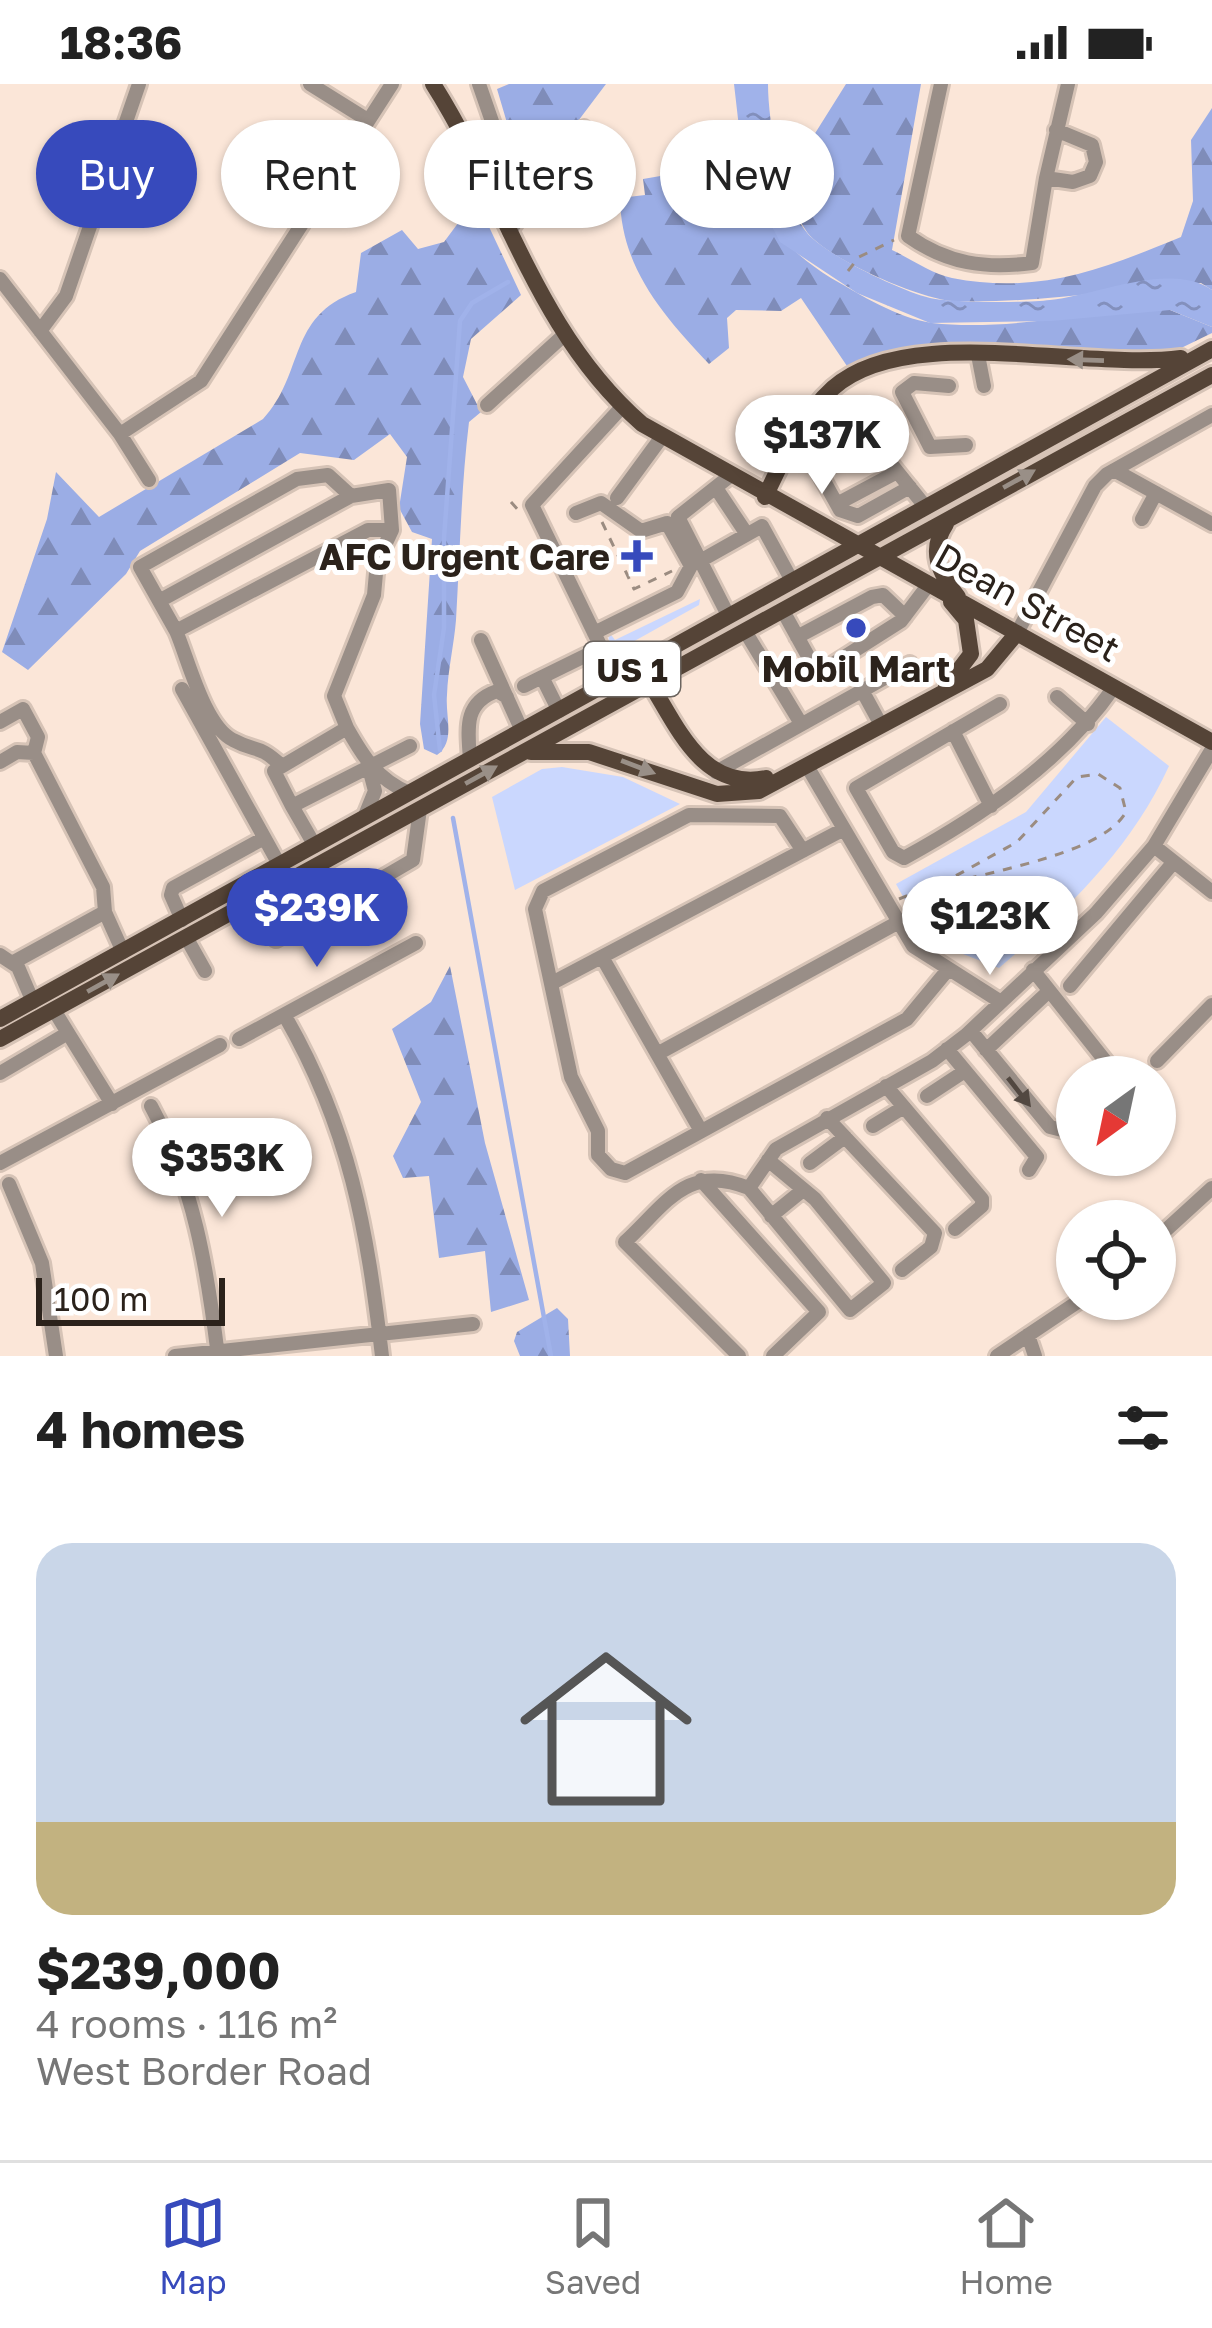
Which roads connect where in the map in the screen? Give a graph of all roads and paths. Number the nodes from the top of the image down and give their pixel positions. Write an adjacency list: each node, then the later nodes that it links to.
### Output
1 (139, 84): 16 (street)
2 (310, 84): 8 (street)
3 (392, 84): 8 (street)
4 (434, 84): 12 (main road, Dean Street)
5 (479, 84): 12 (street, Dean Street)
6 (941, 84): 13 (street)
7 (1067, 84): 9 (street)
8 (366, 119): 27 (street)
9 (1056, 130): 10 (street); 10 (street)
10 (1046, 178): 13 (street)
11 (512, 228): 12 (street)
12 (509, 232): 17 (main road, Dean Street)
13 (908, 236): 14 (path)
14 (848, 271)
15 (0, 280): 16 (street)
16 (40, 331): 27 (street)
17 (563, 336): 24 (street); 25 (main road, Dean Street)
18 (1212, 349): 20 (main road, US 1)
19 (979, 356): 20 (main road, one-way to 19); 23 (street); 29 (main road)
20 (1194, 357): 42 (main road, US 1)
21 (1212, 375): 45 (main road, US 1, one-way to 21)
22 (949, 386): 31 (street)
23 (984, 386)
24 (487, 405)
25 (622, 407): 28 (main road, Dean Street); 65 (street)
26 (1212, 415): 32 (street)
27 (120, 434): 34 (street)
28 (661, 437): 35 (main road, Dean Street); 40 (street)
29 (792, 444): 39 (main road); 41 (street)
30 (875, 444): 33 (street)
31 (966, 445)
32 (1114, 470): 37 (street); 62 (street)
33 (897, 472): 36 (street); 41 (street)
34 (149, 480)
35 (723, 482): 39 (main road, Dean Street); 49 (street); 52 (street)
36 (910, 488): 41 (street); 42 (street)
37 (1156, 493): 46 (street); 47 (street)
38 (351, 496): 48 (street); 55 (street); 55 (street)
39 (765, 496): 50 (main road, Dean Street)
40 (617, 498)
41 (837, 504)
42 (924, 505): 50 (main road, US 1)
43 (576, 513): 65 (street)
44 (598, 513): 52 (path)
45 (950, 518): 51 (main road, US 1); 56 (main road)
46 (1142, 519)
47 (1212, 524)
48 (392, 530): 60 (street); 83 (street)
49 (746, 533): 52 (street); 53 (street)
50 (854, 543): 51 (main road, Dean Street); 53 (main road, US 1)
51 (881, 557): 54 (main road, Dean Street); 57 (main road, US 1)
52 (692, 563): 58 (street)
53 (791, 579): 58 (main road, US 1)
54 (936, 588): 56 (main road, Dean Street); 59 (street); 74 (main road)
55 (159, 601): 60 (street)
56 (962, 603): 62 (main road, Dean Street)
57 (783, 611): 61 (main road, US 1); 63 (street)
58 (728, 615): 68 (main road, US 1)
59 (905, 616): 63 (street); 63 (street)
60 (176, 631): 93 (street)
61 (745, 632): 69 (main road, US 1); 80 (street)
62 (1017, 633): 71 (main road, Dean Street); 74 (main road)
63 (797, 637)
64 (481, 640): 75 (street)
65 (597, 640): 67 (street); 68 (street)
66 (910, 664): 73 (street)
67 (542, 677): 70 (street); 78 (street)
68 (616, 678): 78 (main road, US 1)
69 (650, 683): 88 (main road, US 1); 95 (main road)
70 (524, 686)
71 (1114, 687): 81 (street); 87 (main road, Dean Street)
72 (182, 689): 103 (street)
73 (863, 692): 80 (street); 82 (street)
74 (940, 694): 82 (main road)
75 (507, 698): 85 (street); 90 (street)
76 (1057, 698): 81 (street)
77 (1000, 704): 84 (street)
78 (559, 711): 85 (main road, US 1)
79 (0, 722): 89 (street)
80 (800, 722): 95 (street)
81 (1088, 724): 100 (street)
82 (881, 725): 94 (main road)
83 (347, 728): 92 (street); 93 (street)
84 (953, 730): 96 (street); 100 (street)
85 (522, 731): 90 (main road, US 1)
86 (410, 746): 92 (street)
87 (1212, 746): 105 (street)
88 (524, 752): 94 (main road, one-way to 94); 97 (main road, US 1, one-way to 88)
89 (34, 753): 91 (street); 112 (street)
90 (470, 760): 97 (main road, US 1)
91 (0, 762)
92 (367, 764): 97 (street); 99 (street); 101 (street)
93 (282, 766): 99 (street)
94 (807, 766): 95 (main road); 98 (street)
95 (716, 772)
96 (856, 788): 98 (street); 100 (street)
97 (414, 801): 101 (main road, US 1); 108 (main road, US 1); 114 (street)
98 (828, 802): 102 (street)
99 (292, 806): 104 (street)
100 (991, 806)
101 (364, 818): 104 (main road, US 1)
102 (844, 829): 106 (street); 111 (street)
103 (264, 838): 108 (street); 116 (street)
104 (315, 846): 108 (main road, US 1)
105 (1154, 846): 107 (street); 113 (street)
106 (803, 851): 121 (street); 126 (street)
107 (1172, 864): 110 (street); 117 (street)
108 (287, 873): 114 (street); 116 (main road, US 1)
109 (950, 879): 109 (path); 111 (path)
110 (1212, 892)
111 (886, 904): 115 (street)
112 (105, 912): 120 (street); 122 (street)
113 (1096, 913): 117 (street); 123 (street)
114 (316, 916): 118 (street)
115 (897, 923): 125 (street); 142 (street)
116 (184, 929): 120 (main road, US 1); 124 (street); 132 (main road, US 1, one-way to 116)
117 (1114, 933): 127 (street)
118 (276, 939)
119 (416, 943): 133 (street)
120 (123, 952): 129 (main road, US 1)
121 (602, 957): 126 (street); 142 (street)
122 (6, 959): 129 (street)
123 (1034, 970): 128 (street); 130 (street)
124 (205, 971)
125 (946, 972): 130 (street); 155 (street)
126 (554, 982): 155 (street)
127 (1070, 986)
128 (1048, 992): 141 (street); 143 (street)
129 (33, 1002): 134 (main road, US 1)
130 (1001, 1002): 135 (street)
131 (1212, 1004): 144 (street)
132 (54, 1010): 136 (street); 138 (main road, US 1)
133 (285, 1016): 137 (street); 172 (street)
134 (0, 1019)
135 (971, 1031): 140 (street); 141 (street)
136 (68, 1033): 146 (street); 149 (street)
137 (239, 1039)
138 (0, 1040)
139 (220, 1045): 149 (street)
140 (947, 1049): 145 (street); 147 (street)
141 (986, 1050): 154 (street, one-way to 154)
142 (657, 1054): 155 (street)
143 (1101, 1056)
144 (1162, 1056)
145 (965, 1071): 148 (street); 160 (street)
146 (0, 1072)
147 (886, 1086): 151 (street); 152 (street)
148 (927, 1096)
149 (112, 1104): 158 (street)
150 (151, 1106): 174 (street)
151 (904, 1107): 153 (street); 168 (street)
152 (827, 1118): 156 (street); 157 (street)
153 (873, 1126)
154 (1056, 1128)
155 (701, 1131)
156 (845, 1137): 159 (street); 169 (street)
157 (768, 1160): 162 (street); 165 (street)
158 (0, 1163)
159 (810, 1163)
160 (1029, 1169)
161 (701, 1180): 162 (street); 178 (street); 179 (street)
162 (752, 1182): 166 (street)
163 (9, 1184): 175 (street)
164 (1212, 1188): 167 (street)
165 (803, 1190): 166 (street); 166 (street)
166 (771, 1216)
167 (1176, 1221)
168 (955, 1229)
169 (902, 1270)
170 (1056, 1316): 173 (street)
171 (473, 1324): 172 (street)
172 (379, 1332): 174 (street); 177 (street)
173 (1028, 1335): 180 (street); 181 (street)
174 (218, 1353): 176 (street)
175 (56, 1356)
176 (175, 1356)
177 (382, 1356)
178 (740, 1356)
179 (773, 1356)
180 (997, 1356)
181 (1035, 1356)

